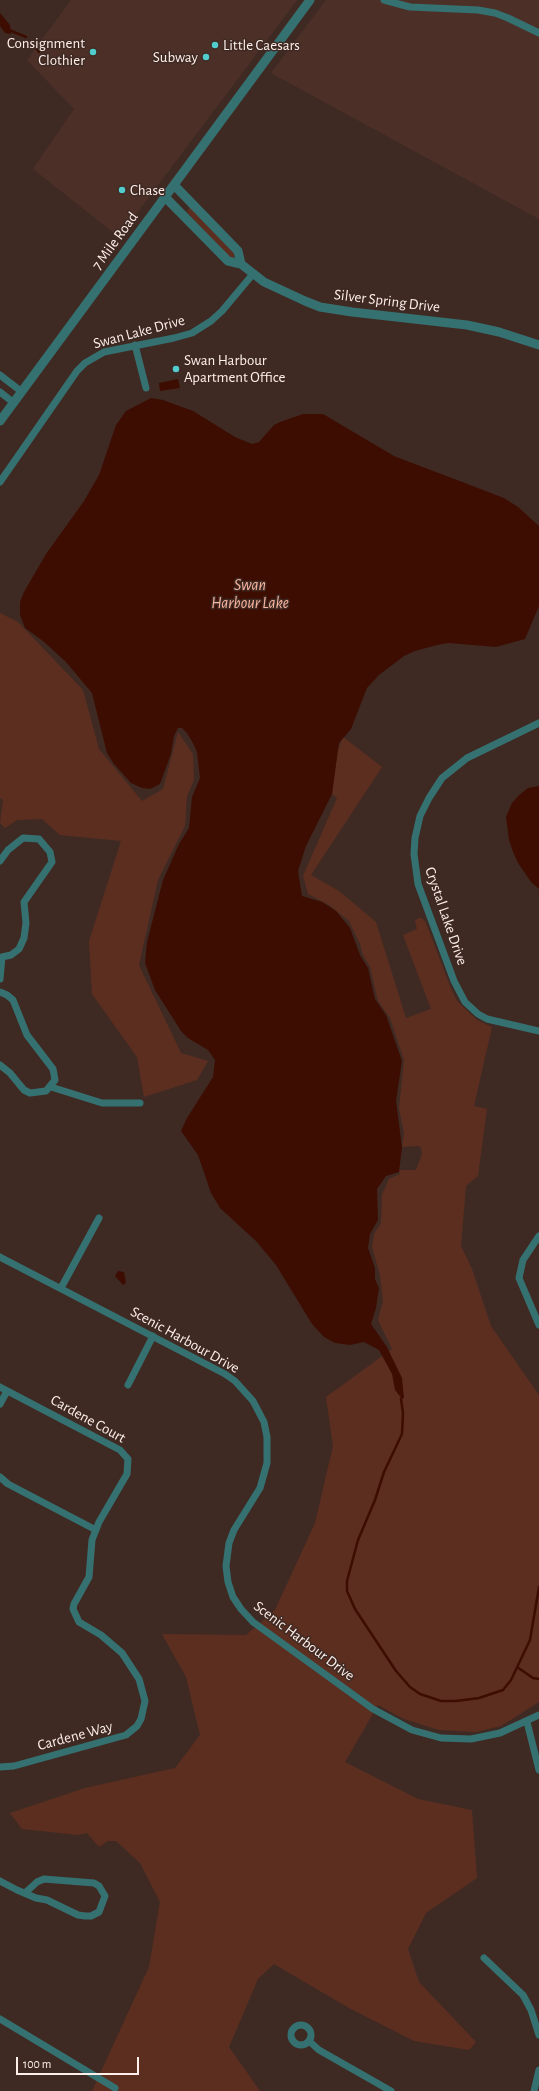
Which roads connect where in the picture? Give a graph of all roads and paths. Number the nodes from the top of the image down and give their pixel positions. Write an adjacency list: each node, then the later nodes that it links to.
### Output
1 (310, 0): 4 (street, 7 Mile Road)
2 (384, 0): 3 (street)
3 (539, 34)
4 (174, 185): 5 (street, 7 Mile Road); 6 (street, Silver Spring Drive)
5 (165, 197): 6 (street, Silver Spring Drive); 13 (street, 7 Mile Road)
6 (241, 264): 7 (street, Silver Spring Drive)
7 (253, 274): 8 (street, Swan Lake Drive); 9 (street, Silver Spring Drive)
8 (135, 345): 11 (street); 16 (street, Swan Lake Drive)
9 (539, 345)
10 (0, 375): 13 (street)
11 (146, 388)
12 (0, 392): 14 (street)
13 (22, 392): 14 (street, 7 Mile Road)
14 (14, 403): 15 (street, 7 Mile Road)
15 (0, 422)
16 (0, 482)
17 (539, 723): 22 (street, Crystal Lake Drive)
18 (0, 861): 19 (street)
19 (1, 957): 20 (street)
20 (0, 979)
21 (0, 992): 24 (street)
22 (539, 1031)
23 (0, 1065): 24 (street)
24 (51, 1087): 25 (street)
25 (140, 1103)
26 (99, 1218): 29 (street)
27 (539, 1236): 30 (street)
28 (0, 1256): 29 (street, Scenic Harbour Drive)
29 (61, 1288): 31 (street, Scenic Harbour Drive)
30 (539, 1325)
31 (152, 1336): 32 (street); 39 (street, Scenic Harbour Drive)
32 (128, 1384)
33 (0, 1387): 34 (street)
34 (7, 1391): 35 (street); 37 (street, Cardene Court)
35 (0, 1404)
36 (0, 1477): 37 (street)
37 (96, 1530): 40 (street, Cardene Way)
38 (539, 1715): 39 (street, Scenic Harbour Drive)
39 (527, 1722): 41 (street)
40 (0, 1768)
41 (539, 1770)
42 (0, 1881): 43 (street)
43 (25, 1893): 43 (street)
44 (484, 1958): 46 (street)
45 (0, 2019): 49 (street)
46 (539, 2032)
47 (309, 2041): 50 (street)
48 (539, 2070): 51 (street)
49 (115, 2088)
50 (391, 2091)
51 (534, 2091)

